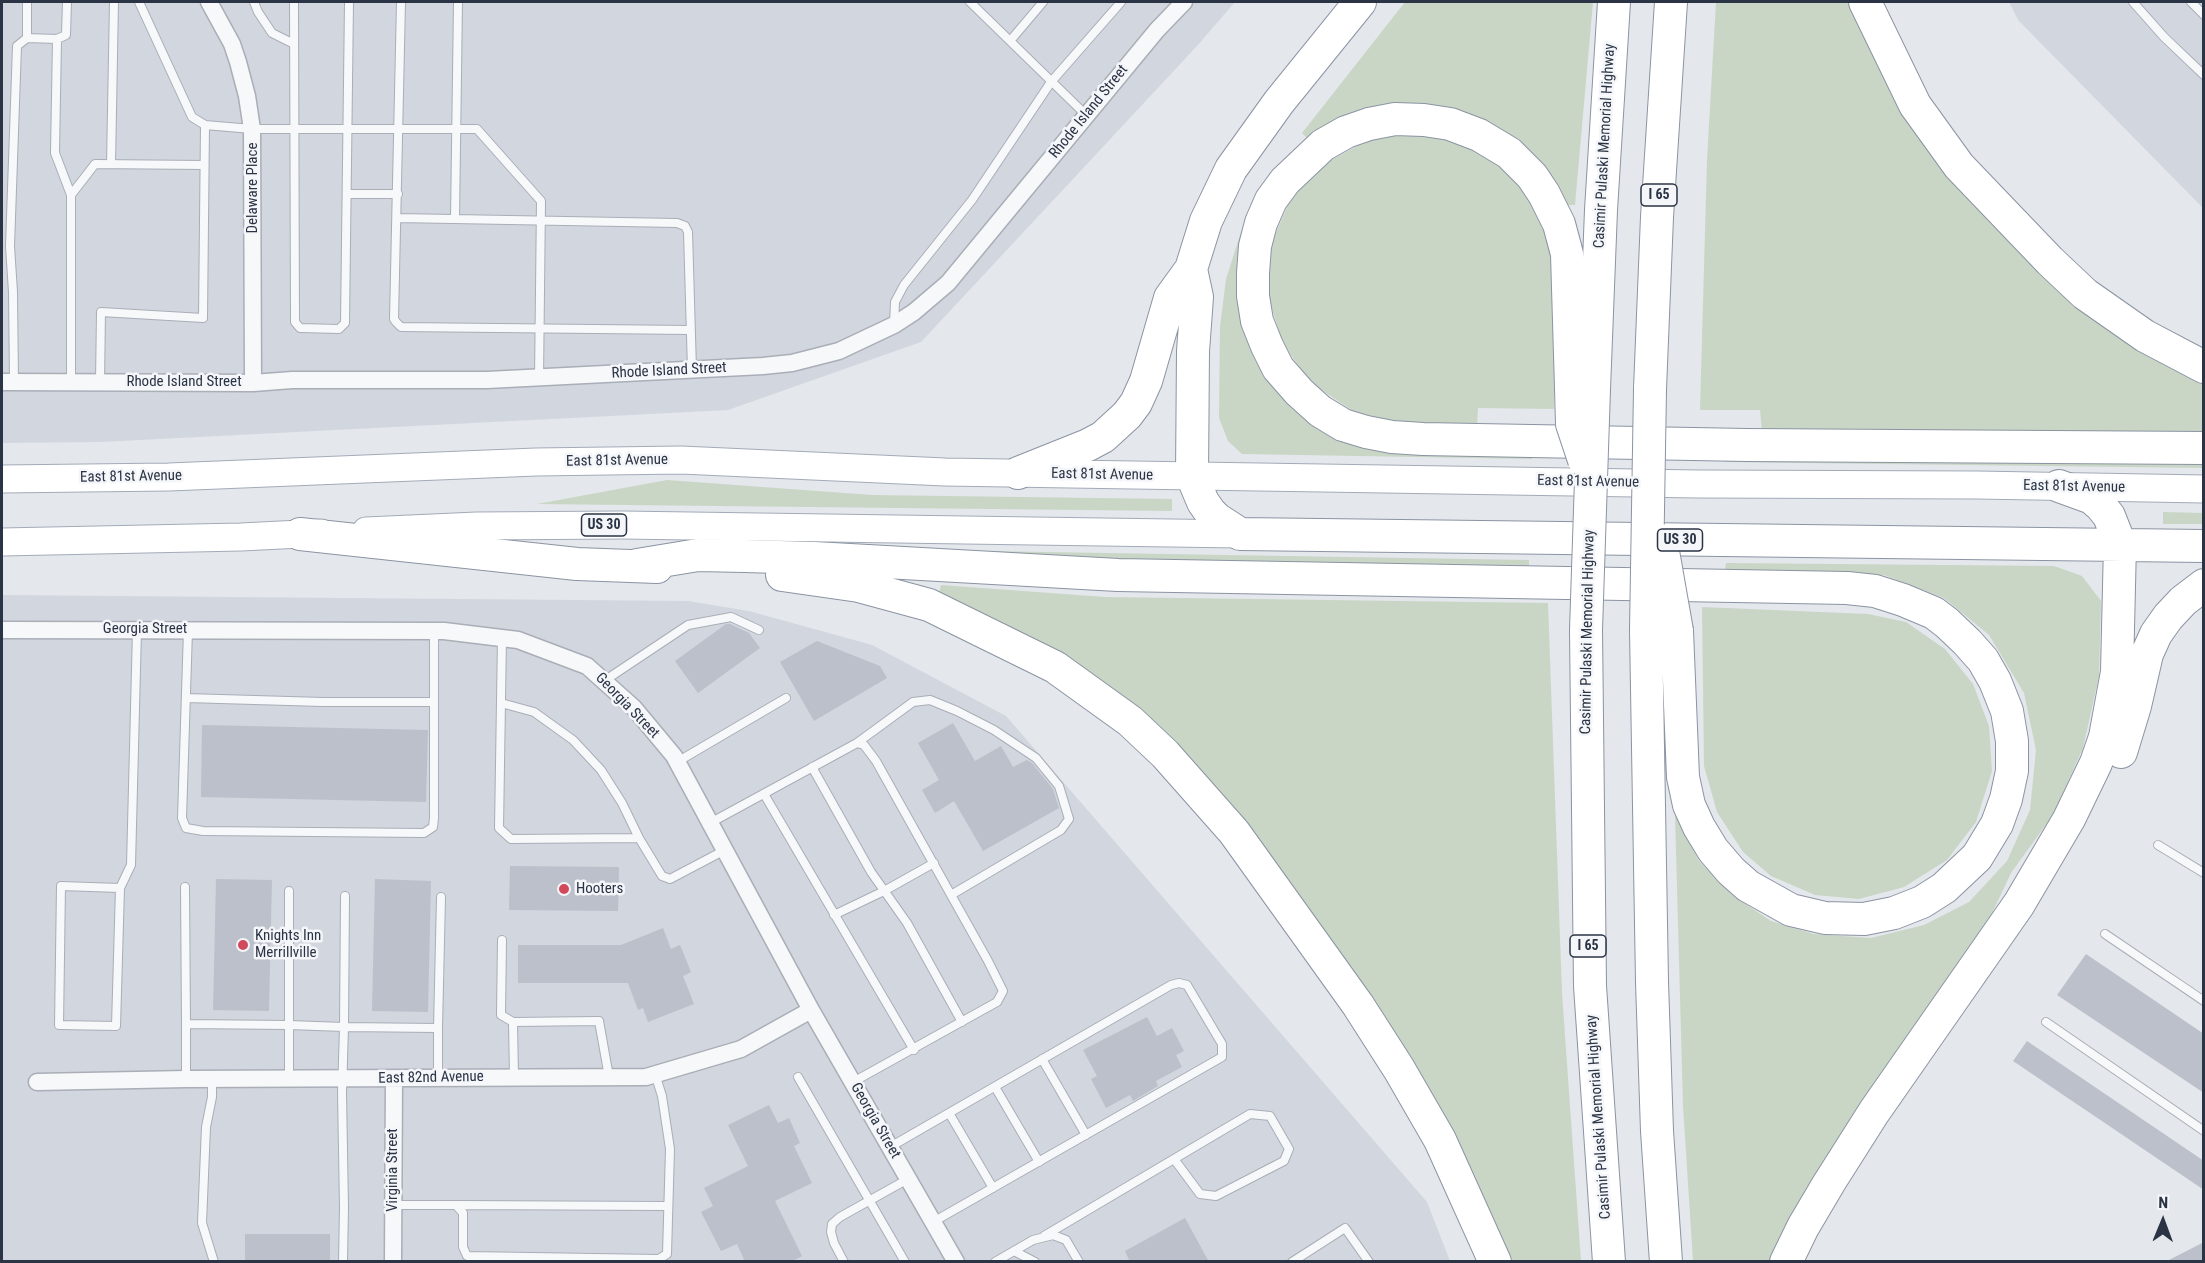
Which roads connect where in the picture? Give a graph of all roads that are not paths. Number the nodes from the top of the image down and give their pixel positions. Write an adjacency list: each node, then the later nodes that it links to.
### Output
1 (27, 2): 22 (lane)
2 (67, 2): 23 (lane)
3 (114, 2): 35 (lane)
4 (139, 2): 29 (lane)
5 (209, 2): 33 (street, Delaware Place)
6 (254, 2): 25 (lane)
7 (294, 2): 25 (lane)
8 (349, 2): 31 (lane)
9 (401, 2): 32 (lane)
10 (458, 2): 34 (lane)
11 (970, 2): 24 (lane)
12 (1043, 2): 24 (lane)
13 (1121, 2): 27 (lane)
14 (1184, 2): 28 (street, Rhode Island Street)
15 (1360, 2): 43 (highway)
16 (1614, 2): 54 (highway, Casimir Pulaski Memorial Highway / I 65)
17 (1671, 2): 56 (highway, I 65, bridge)
18 (1865, 2): 47 (highway)
19 (2133, 2): 26 (lane)
20 (2191, 2): 21 (lane)
21 (2204, 15)
22 (27, 38): 23 (lane); 50 (lane)
23 (57, 39): 39 (lane)
24 (1010, 41): 27 (lane)
25 (294, 44): 30 (lane)
26 (2204, 75)
27 (1051, 82): 28 (lane); 44 (lane)
28 (1086, 115): 44 (street, Rhode Island Street)
29 (205, 125): 33 (lane); 36 (lane)
30 (294, 128): 31 (lane); 33 (lane); 37 (lane)
31 (347, 128): 32 (lane); 37 (lane)
32 (399, 128): 34 (lane); 38 (lane)
33 (252, 129): 53 (street, Delaware Place)
34 (456, 129): 41 (lane); 42 (lane)
35 (111, 164): 36 (lane); 39 (lane)
36 (204, 165): 52 (lane)
37 (346, 194): 38 (lane)
38 (398, 194): 40 (lane)
39 (71, 195): 51 (lane)
40 (397, 218): 41 (lane); 45 (lane)
41 (455, 219): 42 (lane)
42 (541, 221): 45 (lane); 46 (lane)
43 (1191, 269): 57 (highway); 58 (highway)
44 (894, 325): 48 (street, Rhode Island Street)
45 (540, 329): 46 (lane); 49 (lane)
46 (690, 330): 48 (lane)
47 (2204, 367)
48 (692, 370): 49 (street, Rhode Island Street)
49 (539, 378): 53 (street, Rhode Island Street)
50 (8, 382): 51 (street, Rhode Island Street)
51 (71, 382): 52 (street, Rhode Island Street)
52 (100, 382): 53 (street, Rhode Island Street)
53 (253, 383)
54 (1583, 388): 55 (highway); 152 (highway, Casimir Pulaski Memorial Highway / I 65, bridge)
55 (2204, 448)
56 (1647, 460): 67 (highway, bridge); 153 (highway, I 65, bridge)
57 (1018, 473): 58 (main road, East 81st Avenue); 59 (main road, East 81st Avenue)
58 (1192, 476): 60 (main road, East 81st Avenue); 63 (highway)
59 (2, 479)
60 (2059, 486): 61 (main road, East 81st Avenue); 65 (highway)
61 (2204, 489)
62 (300, 534): 63 (main road, US 30); 64 (main road, US 30); 67 (highway)
63 (1240, 534): 65 (highway, US 30)
64 (2, 542)
65 (2120, 544): 66 (highway, US 30); 97 (highway)
66 (2204, 546)
67 (637, 565): 151 (highway)
68 (2204, 585): 97 (highway)
69 (137, 629): 70 (street, Georgia Street); 71 (street, Georgia Street); 91 (lane)
70 (189, 629): 73 (street, Georgia Street); 76 (lane)
71 (2, 630)
72 (759, 630): 75 (lane)
73 (434, 631): 74 (street, Georgia Street); 78 (lane)
74 (502, 638): 75 (street, Georgia Street); 79 (lane)
75 (604, 681): 81 (street, Georgia Street)
76 (186, 698): 78 (lane); 78 (lane)
77 (786, 698): 81 (lane)
78 (434, 702)
79 (501, 703): 85 (lane); 85 (lane)
80 (857, 743): 82 (lane); 88 (lane); 94 (lane)
81 (677, 762): 84 (street, Georgia Street)
82 (812, 767): 83 (lane); 93 (lane)
83 (764, 794): 84 (lane); 98 (lane)
84 (710, 823): 87 (street, Georgia Street)
85 (639, 838): 87 (lane)
86 (2158, 845): 89 (lane)
87 (725, 850): 102 (street, Georgia Street)
88 (934, 863): 93 (lane); 94 (lane)
89 (2204, 873)
90 (185, 887): 106 (lane)
91 (120, 888): 91 (lane)
92 (289, 891): 107 (lane)
93 (884, 891): 98 (lane); 104 (lane)
94 (951, 895): 104 (lane)
95 (345, 896): 108 (lane)
96 (441, 897): 109 (lane)
97 (2019, 904): 154 (highway)
98 (834, 915): 110 (lane)
99 (2105, 934): 101 (lane)
100 (502, 940): 103 (lane)
101 (2204, 1001)
102 (812, 1010): 112 (street, East 82nd Avenue); 123 (street, Georgia Street)
103 (513, 1022): 113 (lane); 114 (lane)
104 (962, 1022): 110 (lane)
105 (2046, 1023): 126 (lane)
106 (186, 1024): 107 (lane); 117 (lane)
107 (289, 1025): 108 (lane); 121 (lane)
108 (344, 1027): 109 (lane); 119 (lane)
109 (438, 1028): 116 (lane)
110 (914, 1050): 123 (lane)
111 (1042, 1059): 124 (lane); 127 (lane); 127 (lane)
112 (655, 1074): 114 (street, East 82nd Avenue); 136 (lane)
113 (514, 1077): 114 (street, East 82nd Avenue); 116 (street, East 82nd Avenue)
114 (609, 1077)
115 (798, 1077): 133 (lane)
116 (438, 1078): 120 (street, East 82nd Avenue)
117 (186, 1079): 118 (street, East 82nd Avenue); 122 (street, East 82nd Avenue)
118 (212, 1079): 121 (street, East 82nd Avenue); 140 (lane)
119 (343, 1079): 120 (street, East 82nd Avenue); 121 (street, East 82nd Avenue); 141 (lane)
120 (394, 1079): 134 (street, Virginia Street)
121 (289, 1080)
122 (37, 1082)
123 (853, 1082): 128 (street, Georgia Street)
124 (995, 1087): 125 (lane); 130 (lane)
125 (949, 1113): 128 (lane); 132 (lane)
126 (2204, 1131)
127 (1086, 1135): 130 (lane)
128 (890, 1147): 131 (street, Georgia Street)
129 (1174, 1159): 129 (lane); 138 (lane)
130 (1039, 1162): 132 (lane)
131 (909, 1179): 133 (lane); 137 (street, Georgia Street)
132 (993, 1188): 137 (lane)
133 (871, 1200): 143 (lane); 144 (lane)
134 (393, 1205): 135 (lane); 142 (street, Virginia Street)
135 (456, 1205): 136 (lane); 136 (lane)
136 (668, 1206)
137 (933, 1222): 145 (street, Georgia Street)
138 (1044, 1236): 139 (lane); 148 (lane)
139 (1014, 1251): 146 (lane); 147 (lane)
140 (214, 1262)
141 (342, 1262)
142 (393, 1262)
143 (844, 1262)
144 (905, 1262)
145 (956, 1262)
146 (995, 1262)
147 (1035, 1262)
148 (1079, 1262)
149 (1292, 1262): 150 (lane)
150 (1369, 1262)
151 (1496, 1262)
152 (1608, 1262)
153 (1666, 1262)
154 (1786, 1262)

